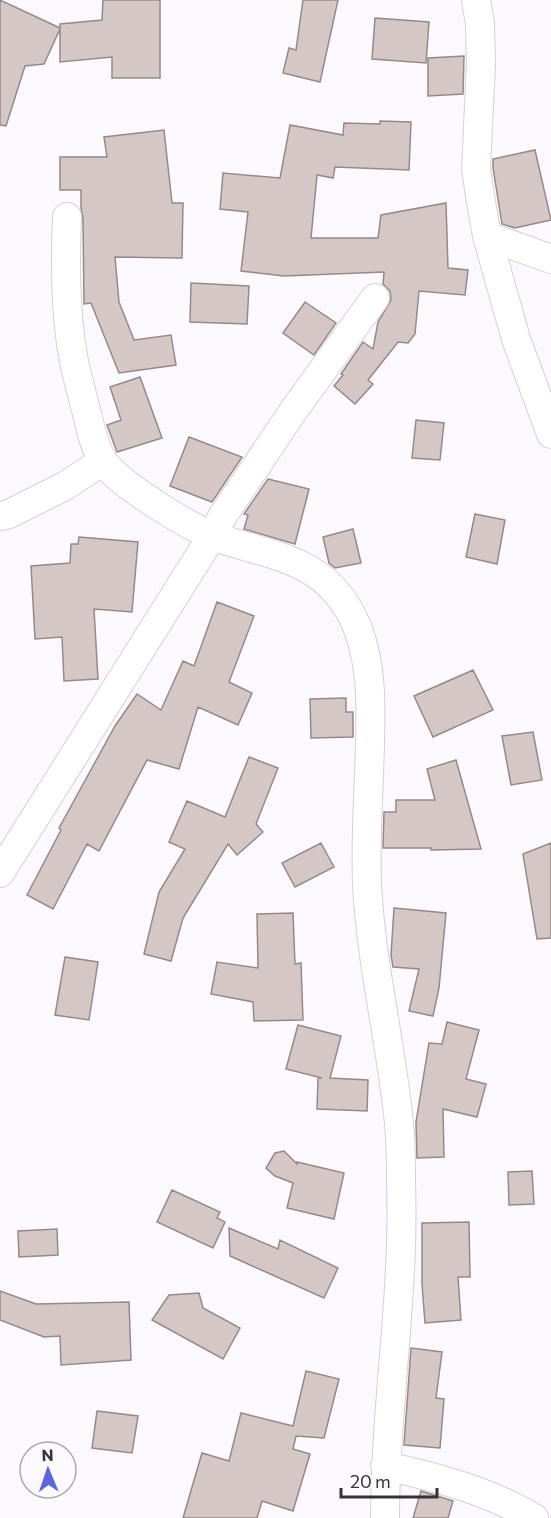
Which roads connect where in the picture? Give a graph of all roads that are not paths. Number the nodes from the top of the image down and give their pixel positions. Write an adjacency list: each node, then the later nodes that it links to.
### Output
1 (476, 0): 3 (street)
2 (67, 217): 7 (street)
3 (487, 236): 4 (street); 6 (street)
4 (551, 259)
5 (375, 298): 9 (street)
6 (551, 434)
7 (103, 461): 8 (street); 9 (street)
8 (0, 516)
9 (212, 536): 10 (street); 11 (street)
10 (0, 873)
11 (385, 1466): 12 (street); 13 (street)
12 (385, 1518)
13 (534, 1518)

